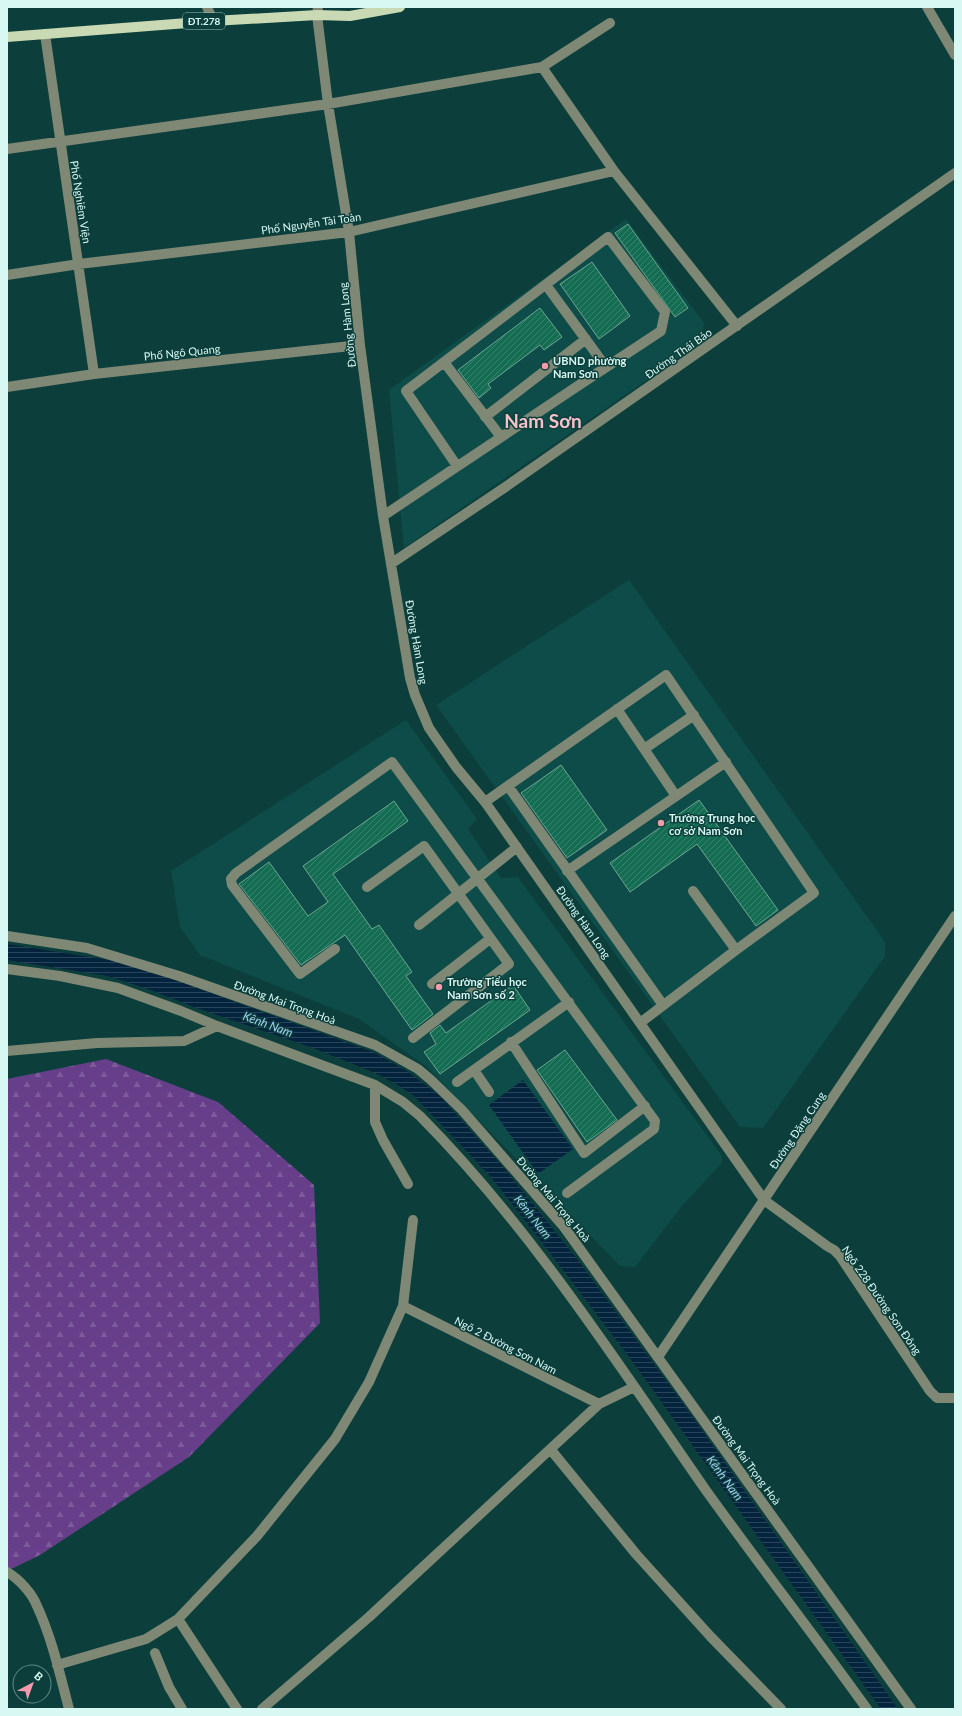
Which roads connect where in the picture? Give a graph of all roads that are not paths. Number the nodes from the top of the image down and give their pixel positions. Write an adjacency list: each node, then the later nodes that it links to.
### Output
1 (207, 7): 5 (street)
2 (927, 7): 9 (street)
3 (396, 8): 4 (main road, ĐT.278)
4 (317, 11): 5 (main road, ĐT.278); 11 (street, Đường Hàm Long)
5 (213, 20): 7 (main road, ĐT.278)
6 (610, 23): 10 (street)
7 (45, 34): 8 (main road, ĐT.278); 12 (street, Phố Nghiêm Viện)
8 (7, 37)
9 (955, 55)
10 (542, 67): 11 (street); 14 (street)
11 (328, 104): 12 (street); 16 (street, Đường Hàm Long)
12 (60, 140): 13 (street); 17 (street, Phố Nghiêm Viện)
13 (7, 149)
14 (614, 171): 16 (street, Phố Nguyễn Tài Toàn); 20 (street)
15 (955, 173): 20 (street, Đường Thái Bảo)
16 (349, 232): 17 (street, Phố Nguyễn Tài Toàn); 22 (street, Đường Hàm Long)
17 (79, 264): 18 (street, Phố Nguyễn Tài Toàn); 25 (street, Phố Nghiêm Viện)
18 (7, 275)
19 (546, 284): 21 (street); 23 (street); 24 (street)
20 (737, 326): 31 (street, Đường Thái Bảo)
21 (586, 339): 24 (street); 27 (street)
22 (360, 345): 25 (street, Phố Ngô Quang); 30 (street, Đường Hàm Long)
23 (444, 362): 27 (street); 29 (street)
24 (606, 367): 28 (street)
25 (94, 374): 26 (street, Phố Ngô Quang)
26 (7, 387)
27 (485, 417): 28 (street)
28 (501, 437): 29 (street)
29 (457, 466): 30 (street)
30 (383, 516): 31 (street, Đường Hàm Long)
31 (392, 563): 38 (street, Đường Hàm Long)
32 (617, 709): 33 (street); 34 (street); 36 (street)
33 (694, 715): 34 (street); 35 (street)
34 (644, 749): 37 (street)
35 (726, 762): 37 (street); 50 (street)
36 (508, 786): 38 (street); 40 (street)
37 (676, 796): 40 (street)
38 (485, 802): 39 (street, Đường Hàm Long)
39 (517, 848): 41 (street); 55 (street, Đường Hàm Long)
40 (567, 871): 54 (street)
41 (478, 878): 44 (street); 49 (street); 53 (street)
42 (367, 887): 44 (street)
43 (693, 891): 50 (street)
44 (458, 894): 46 (street); 48 (street)
45 (955, 916): 67 (street, Đường Đặng Cung)
46 (419, 925)
47 (7, 936): 70 (street, Đường Mai Trọng Hoà)
48 (490, 939): 52 (street); 57 (street)
49 (335, 949)
50 (736, 950): 54 (street)
51 (7, 969): 56 (street)
52 (432, 984)
53 (569, 1002): 58 (street); 64 (street)
54 (663, 1005): 55 (street)
55 (640, 1023): 67 (street, Đường Hàm Long)
56 (217, 1026): 59 (street); 62 (street)
57 (413, 1038)
58 (511, 1042): 60 (street); 64 (street)
59 (7, 1051)
60 (474, 1070): 61 (street); 63 (street)
61 (457, 1082)
62 (375, 1085): 65 (street); 71 (street)
63 (489, 1092)
64 (645, 1106): 66 (street)
65 (408, 1184)
66 (567, 1193)
67 (764, 1200): 70 (street, Đường Đặng Cung); 72 (street, Ngõ 228 Đường Sơn Đông)
68 (413, 1220): 69 (street)
69 (403, 1306): 73 (street, Ngõ 2 Đường Sơn Nam); 76 (street)
70 (658, 1357): 85 (street, Đường Mai Trọng Hoà)
71 (634, 1387): 73 (street); 84 (street)
72 (955, 1398)
73 (599, 1404): 74 (street)
74 (551, 1450): 82 (street); 83 (street)
75 (7, 1572): 78 (street)
76 (178, 1619): 78 (street); 81 (street)
77 (155, 1653): 80 (street)
78 (57, 1666): 79 (street)
79 (69, 1709)
80 (182, 1709)
81 (238, 1709)
82 (262, 1709)
83 (781, 1709)
84 (867, 1709)
85 (911, 1709)

